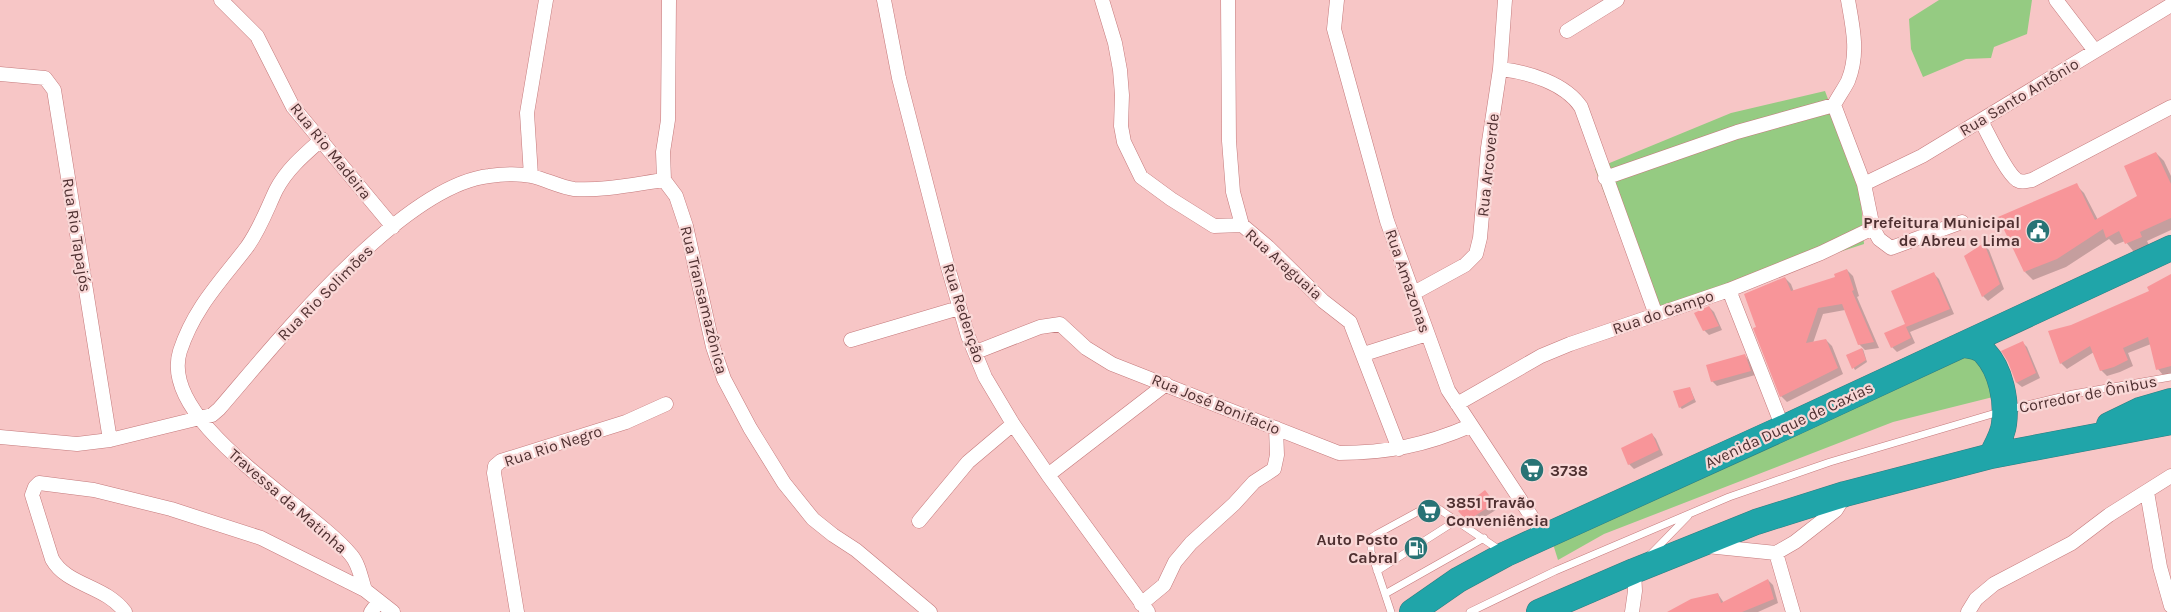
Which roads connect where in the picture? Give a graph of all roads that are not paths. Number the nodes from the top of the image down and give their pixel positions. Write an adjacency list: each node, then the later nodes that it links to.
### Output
1 (221, 0): 20 (street, Rua Rio Madeira)
2 (546, 0): 21 (street)
3 (669, 0): 23 (street)
4 (884, 0): 32 (street, Rua Redenção)
5 (1102, 0): 26 (street)
6 (1228, 0): 26 (street, Rua Araguaia)
7 (1337, 0): 31 (street, Rua Amazonas)
8 (1505, 0): 15 (street, Rua Arcoverde)
9 (1617, 0): 13 (street)
10 (1848, 0): 17 (street)
11 (2056, 0): 14 (street)
12 (2171, 4): 14 (street, Rua Santo Antônio)
13 (1567, 31)
14 (2095, 51): 19 (street, Rua Santo Antônio)
15 (1500, 69): 22 (street); 31 (street, Rua Arcoverde)
16 (0, 74): 53 (street, Rua Rio Tapajós)
17 (1834, 105): 22 (street); 24 (street)
18 (2171, 107): 19 (street)
19 (1980, 121): 24 (street, Rua Santo Antônio)
20 (322, 139): 27 (street, Rua Rio Madeira); 45 (street, Travessa da Matinha)
21 (531, 176): 23 (street, Rua Rio Solimões); 27 (street, Rua Rio Solimões)
22 (1605, 178): 33 (street)
23 (664, 180): 78 (street, Rua Transamazônica)
24 (1864, 184): 28 (street)
25 (1962, 222): 28 (street)
26 (1242, 225): 38 (street, Rua Araguaia)
27 (393, 227): 45 (street, Rua Rio Solimões)
28 (1873, 228): 30 (street, Rua do Campo)
29 (2171, 248): 36 (highway, Avenida Duque de Caxias)
30 (1729, 290): 33 (street, Rua do Campo); 50 (street)
31 (1412, 294): 34 (street, Rua Amazonas)
32 (959, 308): 35 (street); 37 (street, Rua Redenção)
33 (1656, 315): 43 (street, Rua do Campo)
34 (1426, 334): 38 (street); 43 (street, Rua Amazonas)
35 (850, 340)
36 (1964, 345): 44 (highway); 50 (highway, Avenida Duque de Caxias)
37 (976, 352): 40 (street, Rua José Bonifacio); 47 (street, Rua Redenção)
38 (1364, 354): 54 (street, Rua Araguaia)
39 (2171, 377): 44 (lane, Corredor de Ônibus)
40 (1166, 384): 49 (street, Rua José Bonifacio); 56 (street)
41 (2171, 401): 51 (highway)
42 (666, 404): 77 (street, Rua Rio Negro)
43 (1457, 404): 48 (street, Rua Amazonas)
44 (2005, 411): 55 (highway); 60 (lane, Corredor de Ônibus)
45 (201, 418): 53 (street, Rua Rio Solimões); 70 (street, Travessa da Matinha)
46 (2171, 422): 51 (highway)
47 (1013, 424): 56 (street, Rua Redenção); 62 (street)
48 (1470, 426): 54 (street, Rua José Bonifacio); 63 (street, Rua Amazonas)
49 (1276, 428): 54 (street, Rua José Bonifacio); 74 (street)
50 (1783, 428): 63 (highway, Avenida Duque de Caxias)
51 (2100, 434): 55 (highway)
52 (0, 437): 53 (street, Rua Rio Solimões)
53 (110, 440)
54 (1400, 449)
55 (1991, 456): 59 (highway)
56 (1048, 475): 74 (street, Rua Redenção)
57 (2171, 476): 58 (street)
58 (2147, 492): 73 (street); 85 (street)
59 (1845, 494): 65 (highway); 66 (street)
60 (1691, 514): 69 (lane); 81 (lane, Corredor de Ônibus)
61 (1457, 520): 64 (lane); 68 (lane); 68 (lane)
62 (918, 521)
63 (1545, 537): 67 (highway, Avenida Duque de Caxias)
64 (1484, 538): 67 (lane); 71 (lane)
65 (1698, 546): 66 (street); 69 (highway)
66 (1776, 553): 84 (street)
67 (1506, 554): 80 (highway, Avenida Duque de Caxias)
68 (1377, 571): 71 (lane)
69 (1634, 571): 82 (highway); 83 (street)
70 (365, 590): 72 (street); 75 (street)
71 (1385, 594): 79 (lane)
72 (375, 606): 76 (street)
73 (2171, 606)
74 (1145, 608)
75 (125, 612)
76 (393, 612)
77 (517, 612)
78 (930, 612)
79 (1391, 612)
80 (1412, 612)
81 (1470, 612)
82 (1539, 612)
83 (1632, 612)
84 (1793, 612)
85 (1968, 612)

